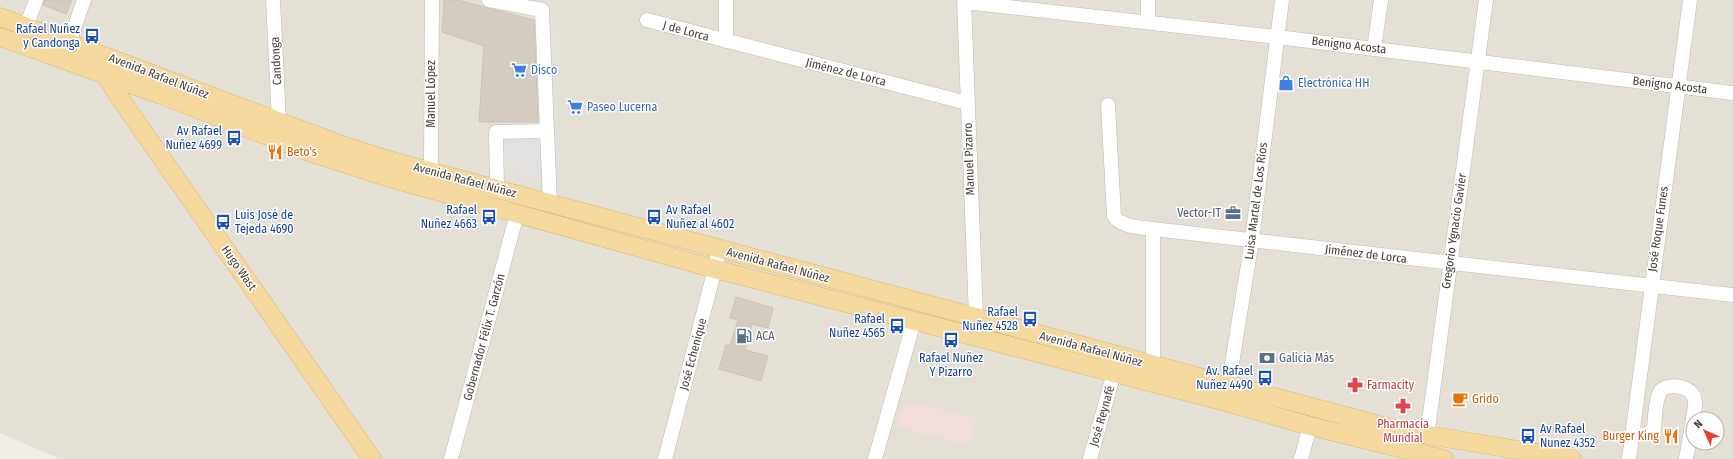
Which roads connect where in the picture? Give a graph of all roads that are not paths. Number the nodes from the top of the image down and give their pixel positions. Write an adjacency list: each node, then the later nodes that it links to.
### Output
1 (36, 0): 16 (street)
2 (84, 0): 20 (street)
3 (273, 0): 29 (street, Candonga)
4 (432, 0): 31 (street, Manuel López)
5 (489, 0): 30 (street)
6 (726, 0): 19 (street)
7 (1148, 0): 15 (street)
8 (1282, 0): 18 (street, Luisa Martel de Los Ríos)
9 (1381, 0): 21 (street)
10 (1486, 0): 23 (street, Gregorio Ygnacio Gavier)
11 (1690, 0): 25 (street, José Roque Funes)
12 (964, 1): 15 (street, Benigno Acosta); 27 (street, Manuel Pizarro)
13 (0, 17): 16 (main road, Avenida Rafael Núñez)
14 (647, 20): 19 (street, J de Lorca)
15 (1148, 22): 18 (street, Benigno Acosta)
16 (26, 27): 20 (main road, Avenida Rafael Núñez)
17 (0, 37): 24 (main road, Avenida Rafael Núñez)
18 (1277, 37): 21 (street, Benigno Acosta); 37 (street, Luisa Martel de Los Ríos)
19 (726, 41): 27 (street, Jiménez de Lorca)
20 (69, 43): 22 (main road, Avenida Rafael Núñez)
21 (1374, 49): 23 (street, Benigno Acosta)
22 (92, 51): 24 (main road, Hugo Wast); 29 (main road, Avenida Rafael Núñez)
23 (1477, 62): 25 (street, Benigno Acosta); 39 (street, Gregorio Ygnacio Gavier)
24 (107, 76): 32 (main road, Avenida Rafael Núñez); 52 (main road, Hugo Wast)
25 (1678, 86): 26 (street, Benigno Acosta); 41 (street, José Roque Funes)
26 (1733, 93)
27 (967, 103): 43 (street, Manuel Pizarro)
28 (1108, 105): 36 (street, Jiménez de Lorca)
29 (279, 121): 31 (main road, Avenida Rafael Núñez)
30 (547, 131): 33 (street); 34 (street)
31 (429, 171): 32 (street, Manuel López); 33 (main road, Avenida Rafael Núñez)
32 (425, 188): 35 (main road, Avenida Rafael Núñez)
33 (497, 188): 34 (main road, Avenida Rafael Núñez)
34 (550, 203): 38 (main road, Avenida Rafael Núñez)
35 (517, 214): 40 (main road, Avenida Rafael Núñez); 53 (street, Gobernador Félix T. Garzón)
36 (1153, 229): 37 (street, Jiménez de Lorca); 45 (street)
37 (1252, 240): 39 (street, Jiménez de Lorca); 47 (street, Luisa Martel de Los Ríos)
38 (719, 249): 40 (street, José Echenique); 43 (main road, Avenida Rafael Núñez)
39 (1450, 264): 41 (street, Jiménez de Lorca); 51 (street, Gregorio Ygnacio Gavier)
40 (715, 269): 44 (main road, Avenida Rafael Núñez); 54 (street, José Echenique)
41 (1651, 285): 42 (street, Jiménez de Lorca); 50 (street, José Roque Funes)
42 (1733, 295)
43 (976, 317): 45 (main road, Avenida Rafael Núñez)
44 (914, 321): 46 (main road, Avenida Rafael Núñez); 55 (street)
45 (1152, 365): 47 (main road, Avenida Rafael Núñez)
46 (1114, 373): 47 (main road, Avenida Rafael Núñez); 56 (street, José Reynafé)
47 (1227, 394): 49 (main road, Avenida Rafael Núñez); 51 (main road, Avenida Rafael Núñez)
48 (1695, 411): 50 (street)
49 (1310, 426): 57 (street); 58 (main road, Avenida Rafael Núñez)
50 (1632, 434): 60 (street, José Roque Funes)
51 (1427, 436): 58 (main road); 59 (main road, Avenida Rafael Núñez)
52 (372, 459)
53 (451, 459)
54 (665, 459)
55 (875, 459)
56 (1090, 459)
57 (1301, 459)
58 (1442, 459)
59 (1572, 459)
60 (1629, 459)

